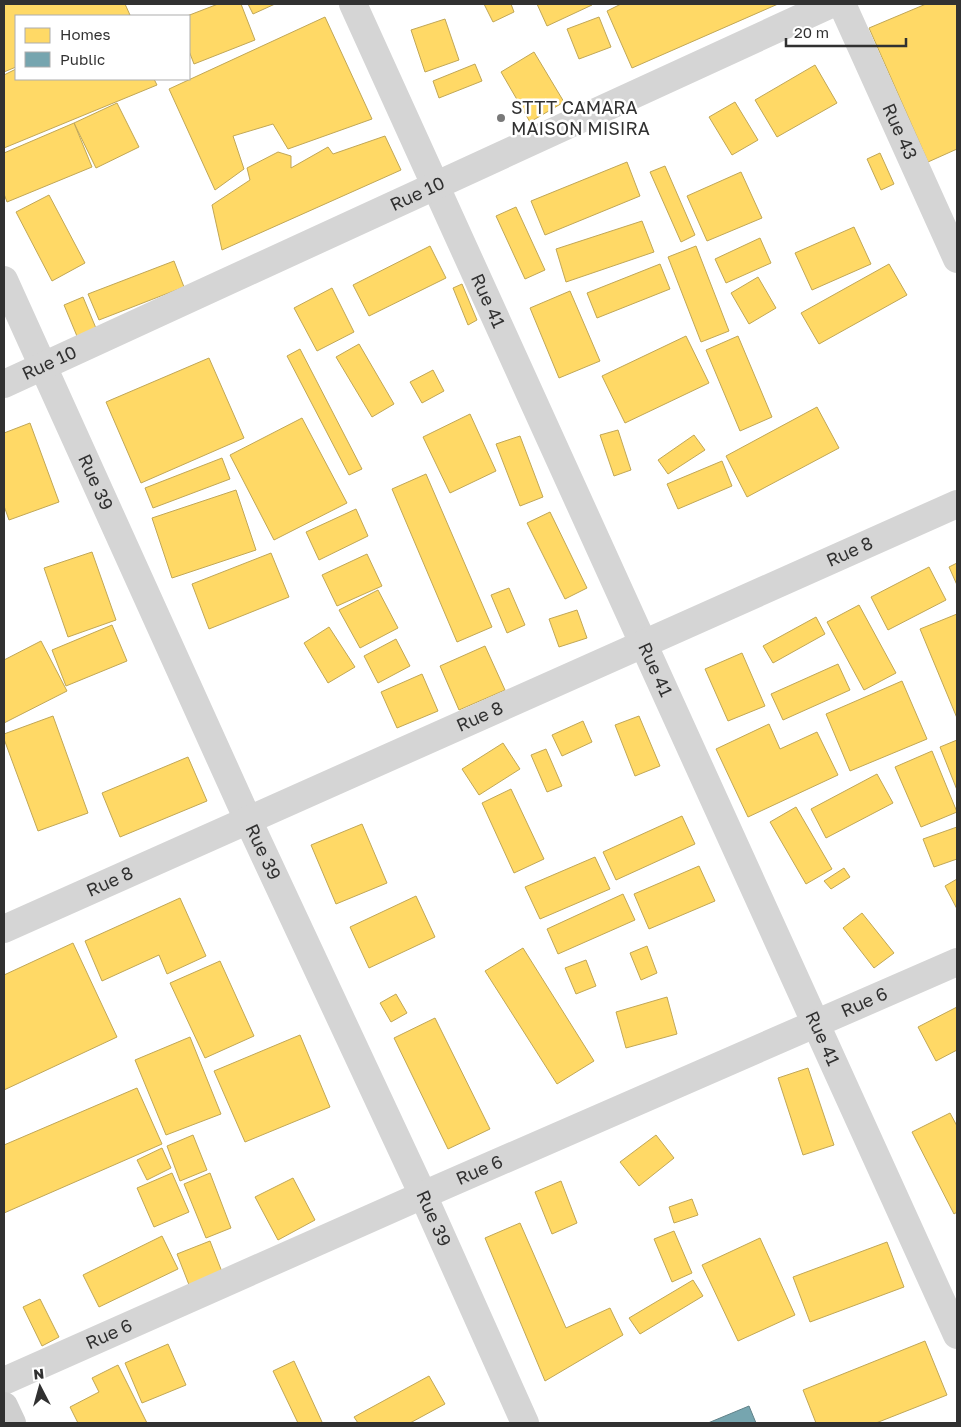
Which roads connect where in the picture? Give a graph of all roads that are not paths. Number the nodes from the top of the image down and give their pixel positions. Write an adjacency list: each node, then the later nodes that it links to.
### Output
1 (354, 4): 4 (street, Rue 41)
2 (831, 4): 4 (street, Rue 10)
3 (842, 4): 5 (street, Rue 43)
4 (436, 185): 7 (street, Rue 10); 10 (street, Rue 41)
5 (957, 259)
6 (4, 280): 7 (street, Rue 39)
7 (42, 366): 8 (street, Rue 10); 11 (street, Rue 39)
8 (4, 384)
9 (957, 504): 10 (street, Rue 8)
10 (644, 644): 11 (street, Rue 8); 14 (street, Rue 41)
11 (248, 820): 12 (street, Rue 8); 15 (street, Rue 39)
12 (4, 928)
13 (957, 962): 14 (street, Rue 6)
14 (816, 1023): 15 (street, Rue 6); 16 (street, Rue 41)
15 (423, 1195): 17 (street, Rue 6); 20 (street, Rue 39)
16 (957, 1335)
17 (4, 1381)
18 (4, 1406): 19 (street)
19 (12, 1423)
20 (525, 1423)

